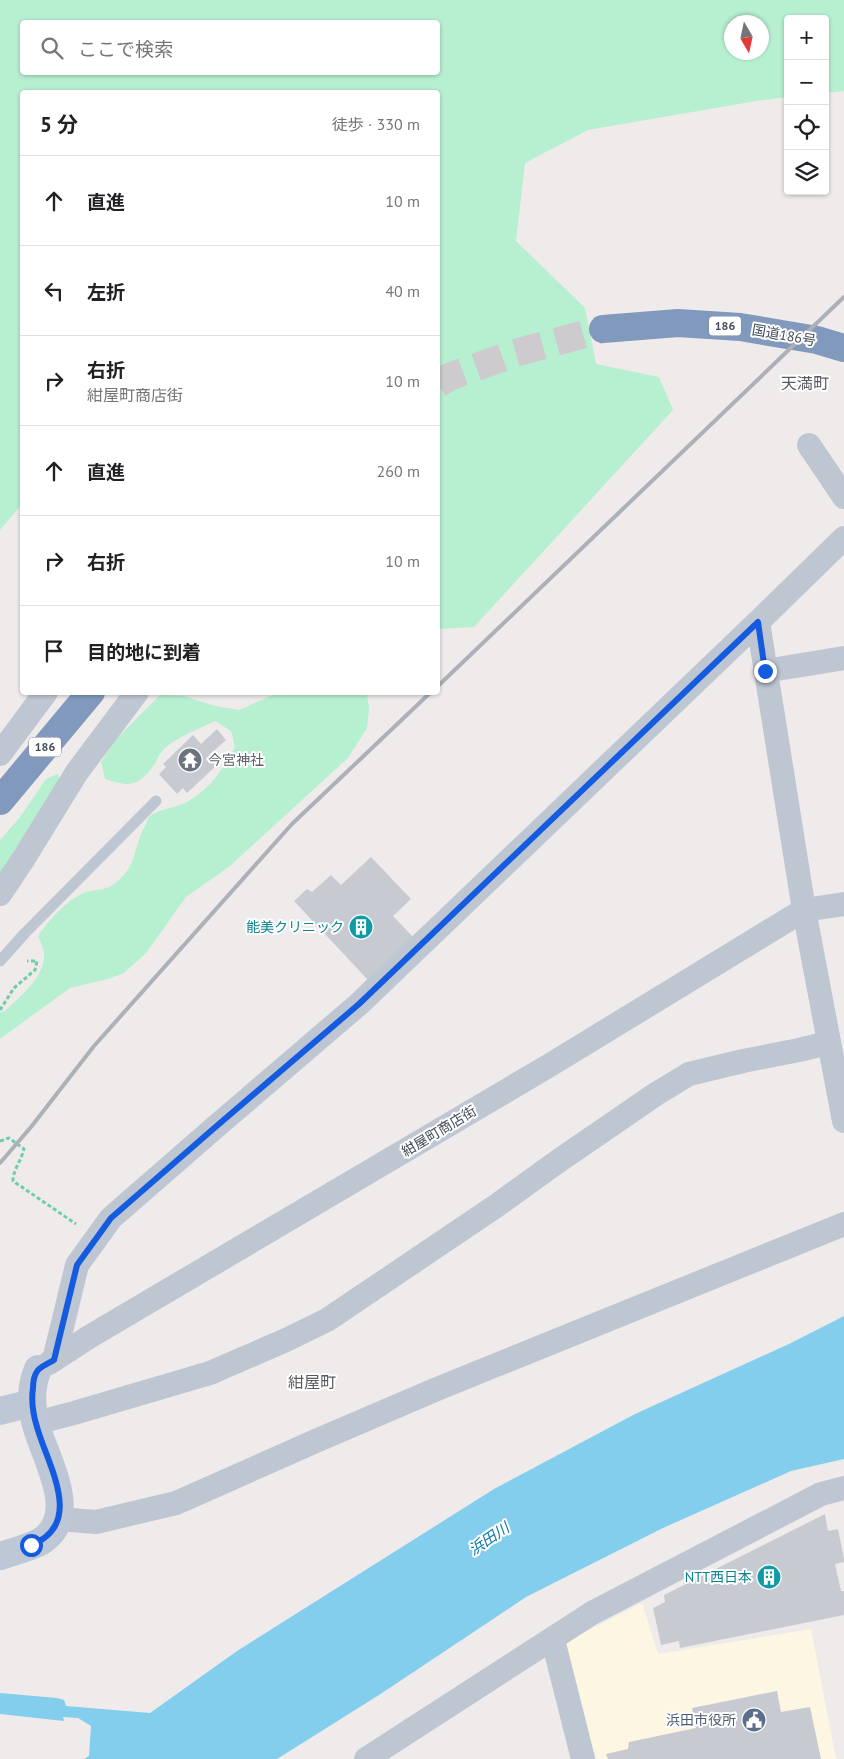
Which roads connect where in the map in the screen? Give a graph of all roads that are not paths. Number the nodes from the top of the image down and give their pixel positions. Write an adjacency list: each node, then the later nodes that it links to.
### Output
1 (603, 329): 2 (highway, 国道186号 / 186)
2 (844, 348)
3 (809, 445): 4 (street)
4 (844, 497)
5 (844, 538): 6 (street)
6 (758, 622): 8 (street); 22 (street)
7 (844, 658): 8 (street)
8 (765, 671): 17 (street)
9 (44, 695): 12 (street)
10 (88, 695): 13 (highway, 186)
11 (135, 695): 15 (street)
12 (0, 754)
13 (0, 801)
14 (156, 801): 18 (lane)
15 (0, 894)
16 (844, 904): 17 (street, 紺屋町商店街)
17 (804, 910): 19 (street); 22 (street, 紺屋町商店街)
18 (0, 961)
19 (828, 1043): 20 (street); 24 (street)
20 (844, 1121)
21 (844, 1224): 26 (street)
22 (46, 1364): 24 (street)
23 (0, 1411): 24 (street)
24 (34, 1413): 26 (street)
25 (844, 1488): 28 (street)
26 (58, 1519): 27 (street)
27 (0, 1556)
28 (553, 1640): 29 (street); 30 (street)
29 (366, 1759)
30 (583, 1759)

